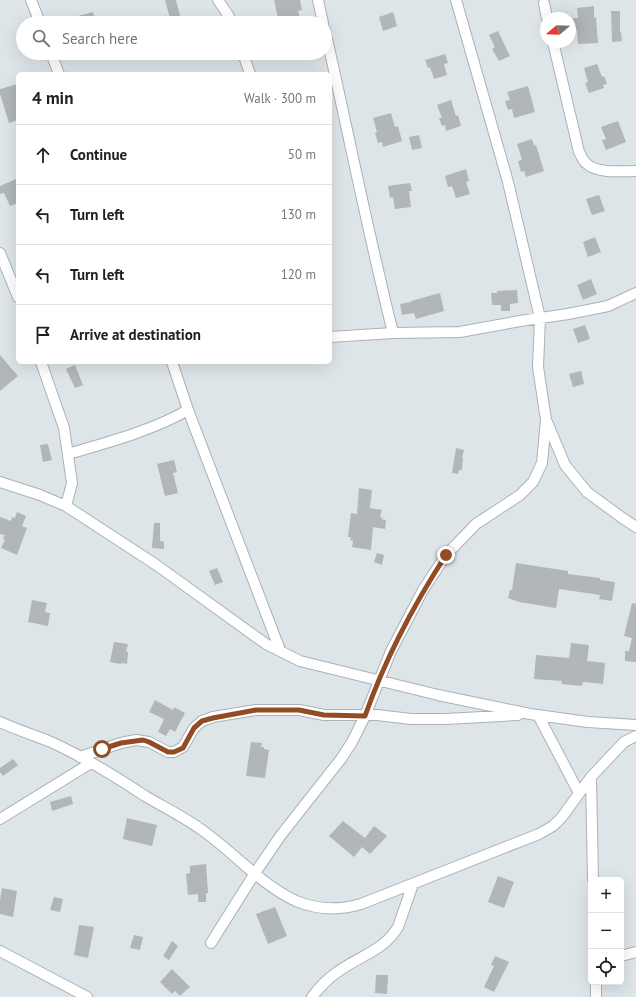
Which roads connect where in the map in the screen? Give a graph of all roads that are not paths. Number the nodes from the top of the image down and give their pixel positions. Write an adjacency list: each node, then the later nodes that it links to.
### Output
1 (31, 0): 7 (street)
2 (218, 0): 8 (street)
3 (318, 0): 9 (street)
4 (456, 0): 20 (street)
5 (544, 3): 6 (street)
6 (546, 12)
7 (37, 16)
8 (228, 16)
9 (321, 16)
10 (554, 48): 16 (street)
11 (54, 60): 14 (street)
12 (245, 60): 15 (street)
13 (332, 60): 21 (street)
14 (58, 72)
15 (249, 72)
16 (636, 171)
17 (0, 253): 18 (street)
18 (16, 292)
19 (636, 293): 20 (street)
20 (540, 318): 21 (street); 26 (street)
21 (392, 334): 22 (street)
22 (332, 338)
23 (42, 364): 27 (street)
24 (173, 364): 25 (street)
25 (188, 410): 27 (street); 31 (street)
26 (546, 420): 30 (street); 32 (street)
27 (68, 454): 29 (street)
28 (0, 482): 29 (street)
29 (66, 506): 31 (street)
30 (636, 527)
31 (280, 650): 32 (street)
32 (378, 680): 33 (street); 34 (street)
33 (534, 714): 34 (street); 36 (street); 41 (street)
34 (365, 716): 38 (street); 43 (street)
35 (0, 722): 38 (street)
36 (636, 725)
37 (636, 736): 40 (street)
38 (80, 757): 39 (street)
39 (91, 763): 42 (street); 43 (street)
40 (591, 777): 41 (street); 44 (street)
41 (579, 793): 45 (street)
42 (0, 819)
43 (255, 873): 45 (street); 46 (street)
44 (592, 877)
45 (413, 884): 52 (street)
46 (211, 943)
47 (0, 951): 51 (street)
48 (636, 952): 49 (street)
49 (624, 955)
50 (596, 985): 53 (street)
51 (87, 997)
52 (312, 997)
53 (596, 997)

